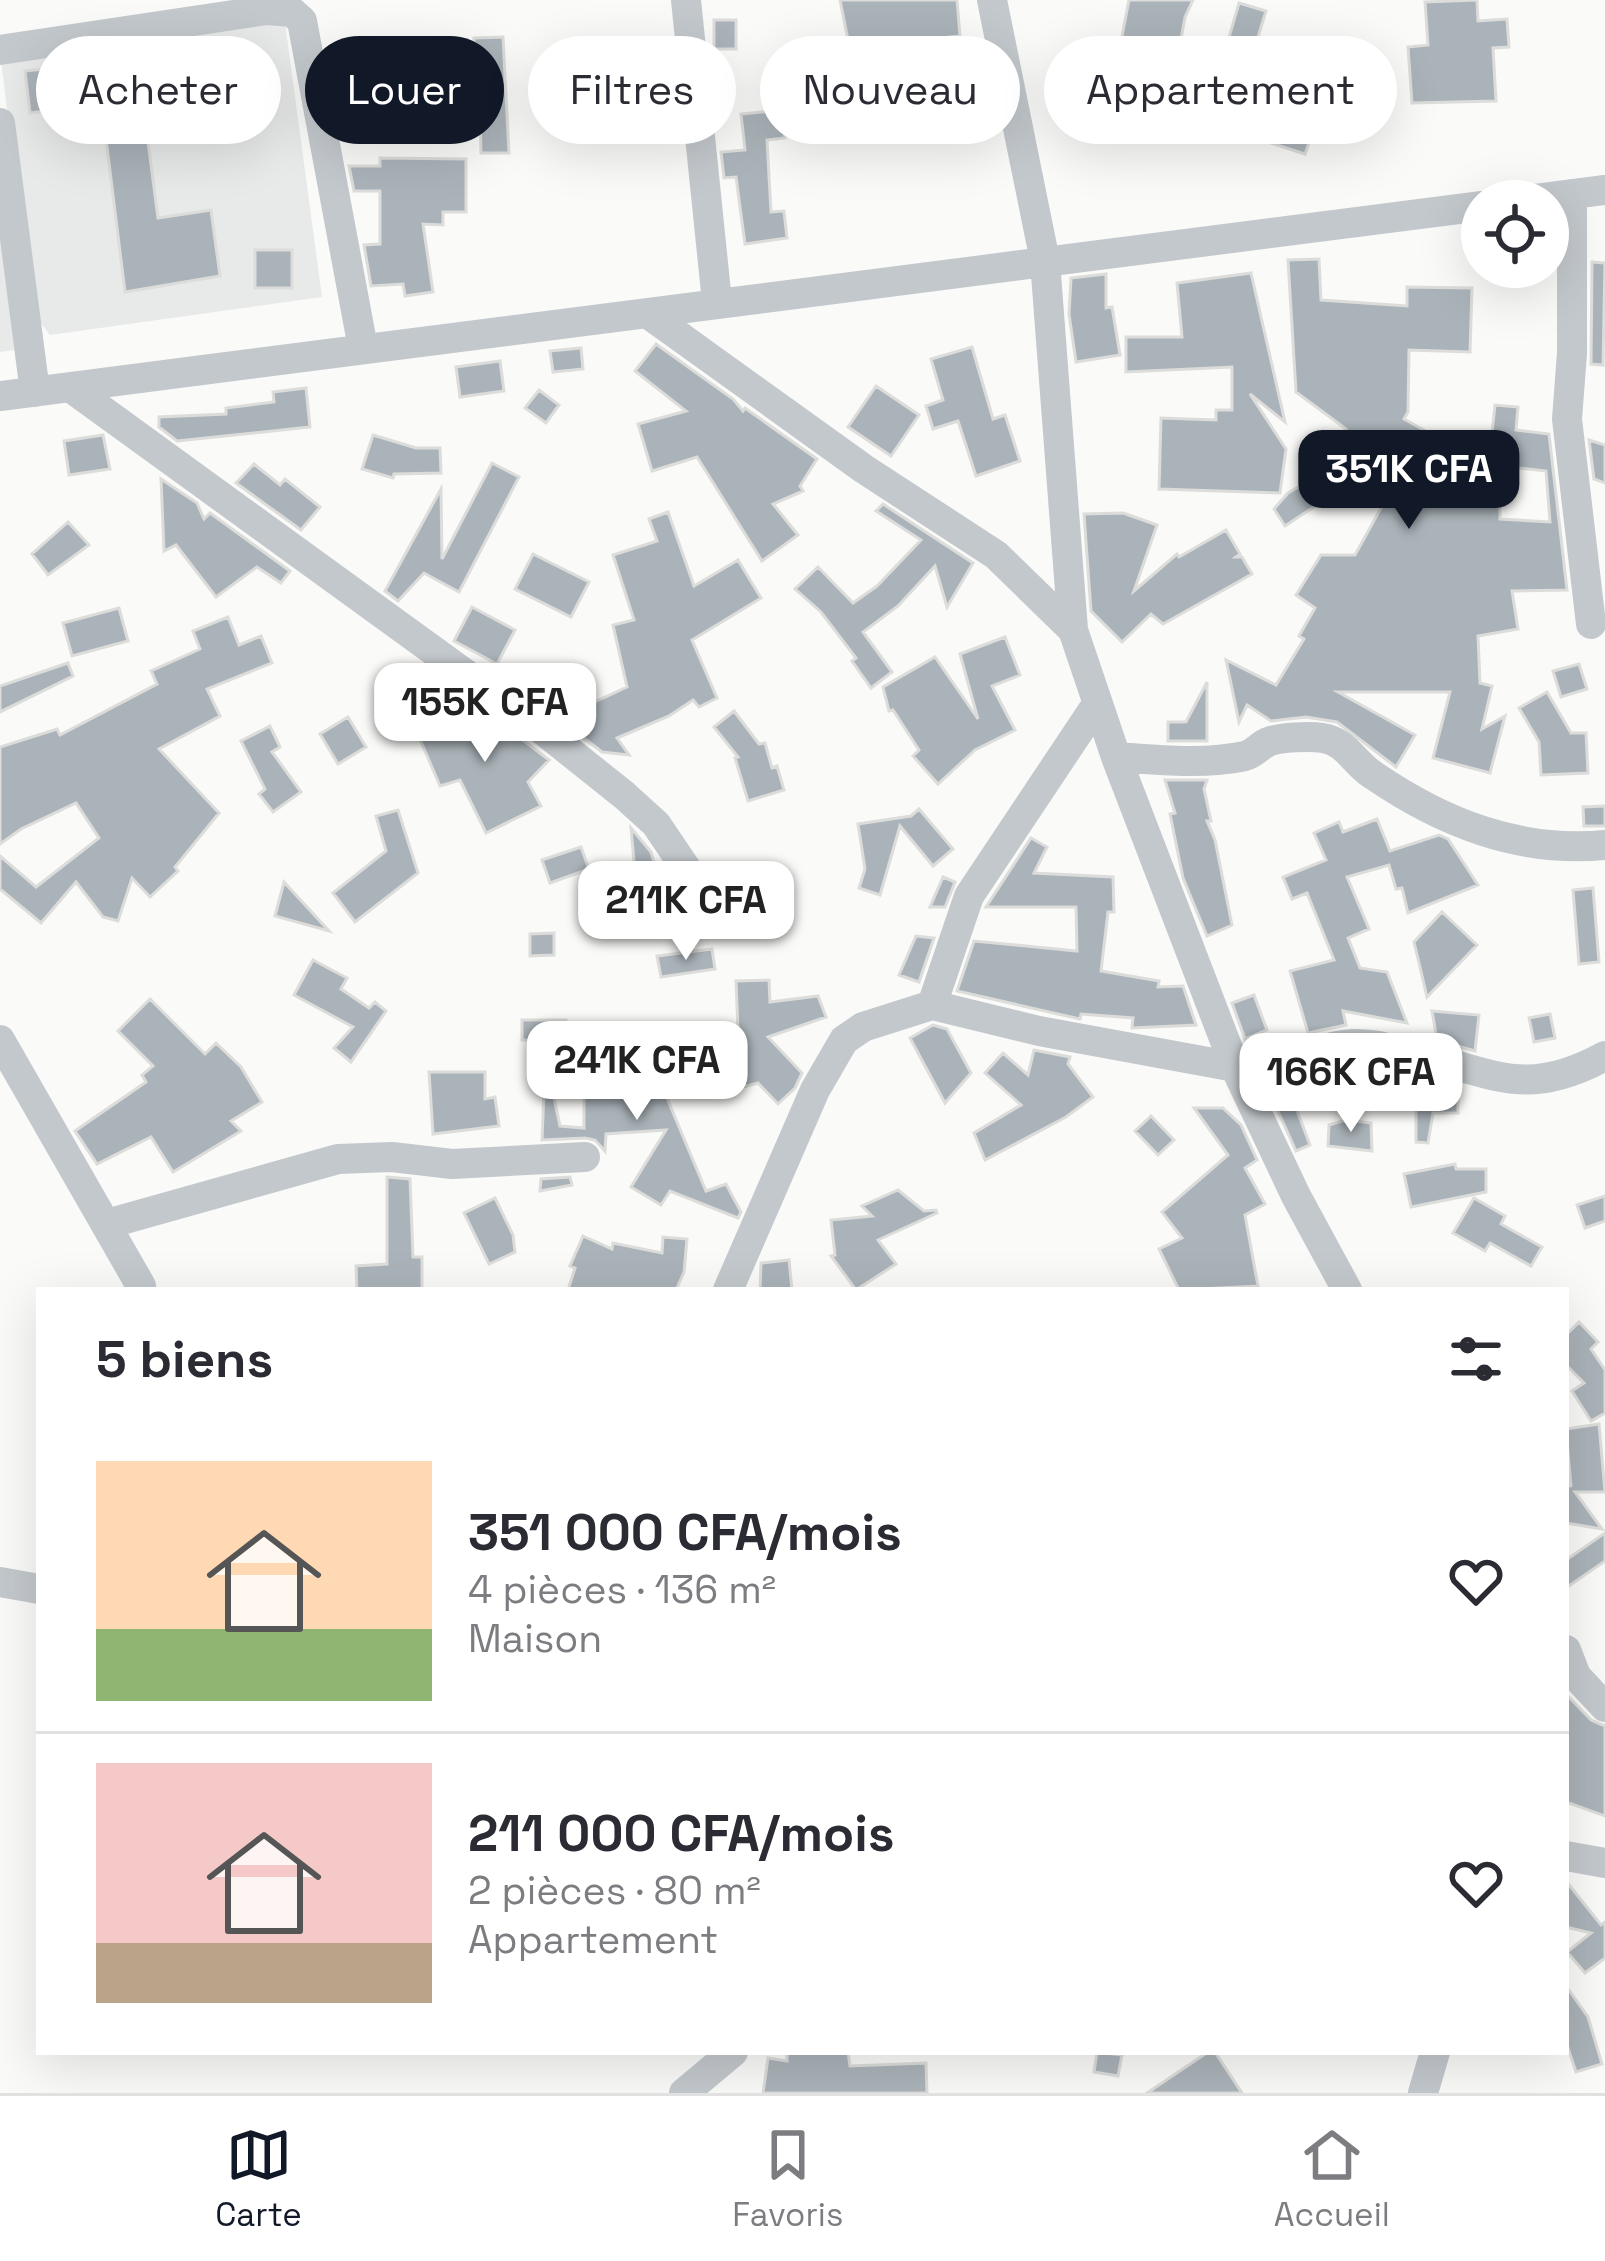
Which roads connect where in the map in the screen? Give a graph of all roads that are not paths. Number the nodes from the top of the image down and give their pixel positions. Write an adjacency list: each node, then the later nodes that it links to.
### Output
1 (686, 0): 10 (street)
2 (992, 0): 9 (street)
3 (0, 50): 12 (street)
4 (0, 123): 14 (street)
5 (1605, 190): 7 (street)
6 (1569, 194): 7 (street)
7 (1572, 194): 16 (street)
8 (1461, 209): 9 (street)
9 (1045, 261): 10 (street); 17 (street)
10 (717, 302): 11 (street)
11 (647, 313): 12 (street); 17 (street)
12 (363, 348): 13 (street)
13 (70, 387): 14 (street); 21 (street)
14 (35, 392): 15 (street)
15 (0, 396)
16 (1591, 624)
17 (1073, 631): 18 (street)
18 (1097, 704): 19 (street); 22 (street)
19 (1116, 757): 20 (street); 25 (street)
20 (1605, 845)
21 (708, 901)
22 (932, 1005): 25 (street); 29 (street)
23 (0, 1040): 27 (street)
24 (1605, 1056): 25 (street)
25 (1235, 1067): 30 (street)
26 (585, 1157): 27 (street)
27 (107, 1224): 28 (street)
28 (141, 1286)
29 (729, 1287)
30 (1346, 1287)
31 (0, 1582): 32 (street)
32 (36, 1588)
33 (1569, 1658): 34 (street)
34 (1605, 1707)
35 (1569, 1856): 36 (street)
36 (1605, 1862)
37 (729, 2055): 39 (street)
38 (1435, 2055): 40 (street)
39 (684, 2093)
40 (1423, 2093)

